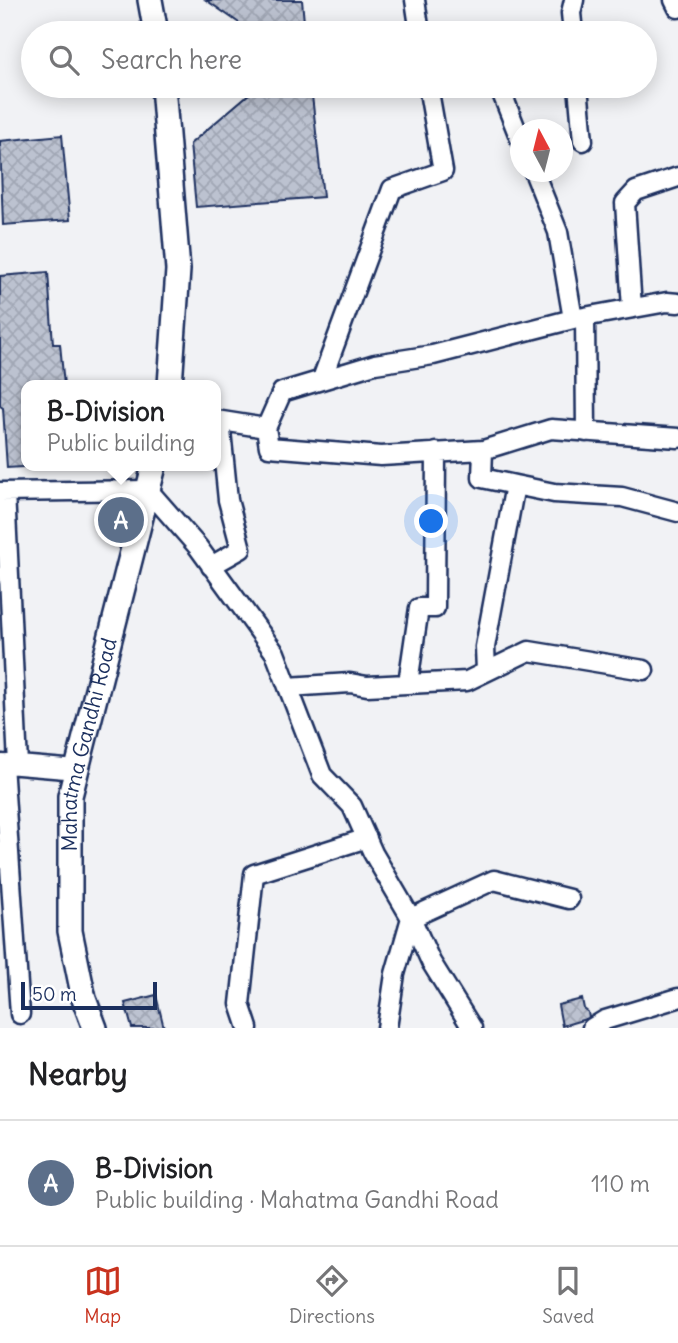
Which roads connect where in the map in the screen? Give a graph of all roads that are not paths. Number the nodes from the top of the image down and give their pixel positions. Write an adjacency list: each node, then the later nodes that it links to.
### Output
1 (150, 0): 6 (street)
2 (415, 0): 7 (street)
3 (574, 0): 8 (street)
4 (674, 0): 5 (street)
5 (678, 9)
6 (154, 21)
7 (418, 21)
8 (572, 21)
9 (164, 98): 21 (street)
10 (430, 98): 20 (street)
11 (504, 98): 13 (street)
12 (579, 98): 14 (street)
13 (512, 119)
14 (583, 141)
15 (678, 177): 18 (street)
16 (538, 182): 19 (street)
17 (678, 303): 18 (street)
18 (632, 308): 19 (street)
19 (579, 318): 20 (street); 24 (street)
20 (322, 379): 23 (street)
21 (170, 380)
22 (221, 420): 23 (street)
23 (266, 428): 28 (street)
24 (586, 432): 25 (street); 27 (street)
25 (678, 438)
26 (221, 444): 35 (street)
27 (483, 450): 28 (street); 30 (street)
28 (436, 452): 38 (street)
29 (153, 471): 31 (street, Mahatma Gandhi Road)
30 (515, 485): 33 (street); 37 (street)
31 (148, 490): 32 (street); 35 (street); 42 (street, Mahatma Gandhi Road)
32 (2, 492): 34 (street)
33 (678, 512)
34 (4, 564): 39 (street)
35 (211, 566): 40 (street)
36 (644, 670): 37 (street)
37 (486, 671): 38 (street)
38 (408, 684): 40 (street)
39 (7, 685): 41 (street)
40 (288, 687): 43 (street)
41 (7, 764): 42 (street); 47 (street)
42 (76, 770): 48 (street, Mahatma Gandhi Road)
43 (367, 838): 45 (street); 49 (street)
44 (569, 899): 45 (street)
45 (411, 918): 50 (street); 51 (street)
46 (678, 998): 52 (street)
47 (20, 1014)
48 (95, 1028)
49 (248, 1028)
50 (387, 1028)
51 (472, 1028)
52 (592, 1028)

